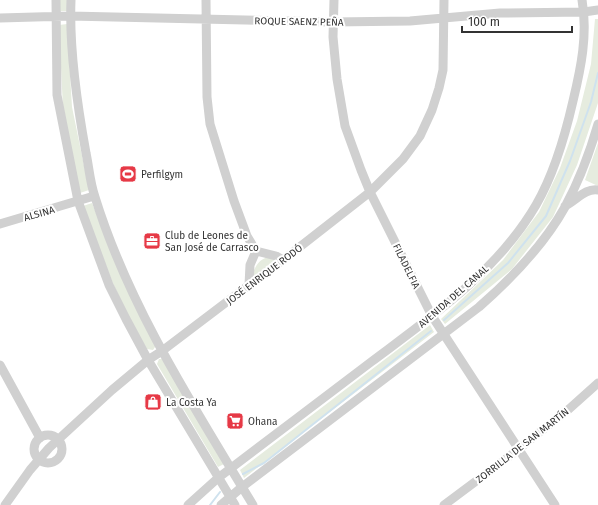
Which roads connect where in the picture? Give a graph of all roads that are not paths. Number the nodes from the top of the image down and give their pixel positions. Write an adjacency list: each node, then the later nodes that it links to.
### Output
1 (56, 0): 10 (street)
2 (70, 0): 9 (street)
3 (206, 0): 13 (street)
4 (334, 0): 14 (street, FILADELFIA)
5 (444, 0): 12 (street, JOSÉ ENRIQUE RODÓ)
6 (582, 0): 8 (street, AVENIDA DEL CANAL)
7 (598, 10): 8 (street, ROQUE SAENZ PEÑA)
8 (584, 12): 12 (street, ROQUE SAENZ PEÑA); 25 (street, AVENIDA DEL CANAL)
9 (70, 16): 10 (street, ROQUE SAENZ PEÑA); 13 (street, ROQUE SAENZ PEÑA); 18 (street)
10 (56, 17): 11 (street, ROQUE SAENZ PEÑA); 19 (street)
11 (0, 18)
12 (444, 18): 14 (street, ROQUE SAENZ PEÑA); 17 (street, JOSÉ ENRIQUE RODÓ)
13 (206, 19): 14 (street, ROQUE SAENZ PEÑA); 22 (street)
14 (333, 22): 17 (street, FILADELFIA)
15 (598, 124): 20 (street)
16 (598, 190): 20 (street)
17 (370, 192): 23 (street, JOSÉ ENRIQUE RODÓ); 25 (street, FILADELFIA)
18 (94, 196): 19 (street, ALSINA); 27 (street)
19 (78, 201): 21 (street, ALSINA); 28 (street)
20 (565, 206): 26 (street)
21 (0, 224)
22 (256, 251): 23 (street); 24 (street)
23 (283, 260): 24 (street, JOSÉ ENRIQUE RODÓ)
24 (249, 285): 27 (street, JOSÉ ENRIQUE RODÓ)
25 (432, 316): 26 (street, FILADELFIA); 35 (street, AVENIDA DEL CANAL)
26 (444, 334): 33 (street, FILADELFIA); 37 (street)
27 (162, 351): 28 (street, JOSÉ ENRIQUE RODÓ); 35 (street)
28 (148, 360): 32 (street, JOSÉ ENRIQUE RODÓ); 36 (street)
29 (0, 365): 31 (street)
30 (598, 383): 33 (street, ZORRILLA DE SAN MARTÍN)
31 (40, 438): 32 (street); 34 (street)
32 (58, 440): 34 (street, JOSÉ ENRIQUE RODÓ); 34 (street)
33 (518, 449): 43 (street, ZORRILLA DE SAN MARTÍN); 44 (street, FILADELFIA)
34 (39, 460): 39 (street, JOSÉ ENRIQUE RODÓ)
35 (231, 468): 36 (street, AVENIDA DEL CANAL); 37 (street)
36 (218, 478): 38 (street); 40 (street, AVENIDA DEL CANAL)
37 (242, 488): 38 (street); 42 (street)
38 (233, 501): 41 (street)
39 (5, 505)
40 (188, 505)
41 (221, 505)
42 (253, 505)
43 (444, 505)
44 (554, 505)

